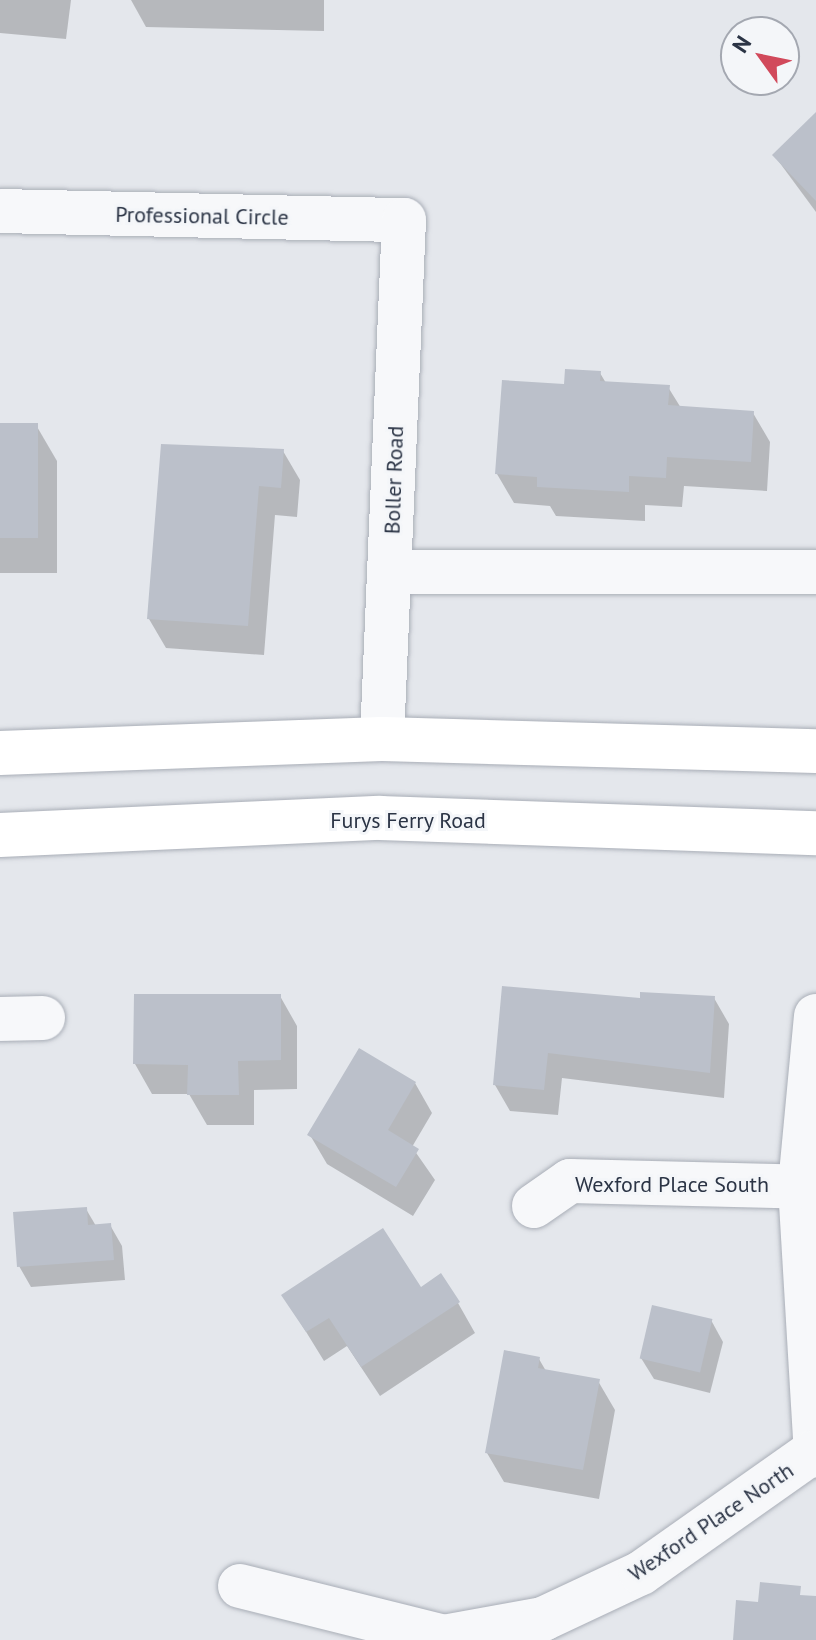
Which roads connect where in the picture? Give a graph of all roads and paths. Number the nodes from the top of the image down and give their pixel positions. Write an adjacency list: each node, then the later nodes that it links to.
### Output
1 (0, 211): 2 (street, Professional Circle)
2 (404, 220): 3 (street, Boller Road)
3 (390, 572): 4 (street); 5 (street, Boller Road)
4 (816, 572)
5 (382, 739): 6 (main road); 7 (main road)
6 (816, 751)
7 (0, 753)
8 (816, 833): 9 (main road, Furys Ferry Road)
9 (0, 835)
10 (816, 1016): 13 (street)
11 (43, 1018): 12 (street)
12 (0, 1019)
13 (808, 1187): 14 (street, Wexford Place South); 15 (street)
14 (534, 1206)
15 (814, 1454): 16 (street, Wexford Place North)
16 (240, 1586)

